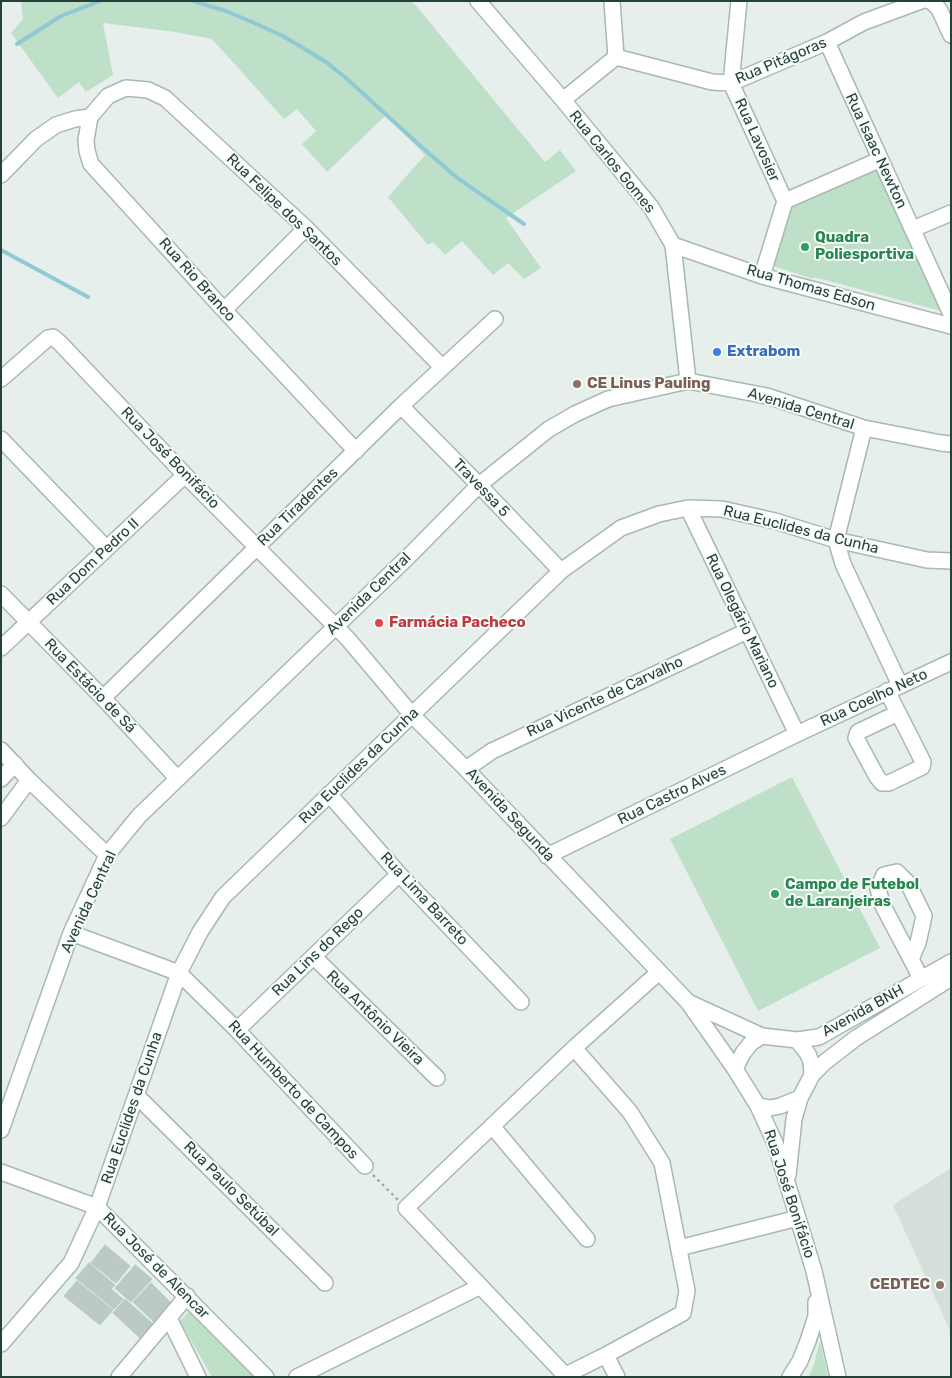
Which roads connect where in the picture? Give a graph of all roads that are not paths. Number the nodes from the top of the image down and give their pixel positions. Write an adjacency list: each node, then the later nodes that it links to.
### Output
1 (612, 1): 8 (street)
2 (739, 1): 9 (street, Rua Lavosier)
3 (921, 1): 7 (street, Rua Pitágoras)
4 (929, 1): 6 (street)
5 (482, 4): 10 (street, Rua Carlos Gomes)
6 (951, 35)
7 (827, 42): 9 (street, Rua Pitágoras); 12 (street, Rua Isaac Newton)
8 (616, 57): 9 (street, Rua Pitágoras); 10 (street)
9 (731, 82): 14 (street, Rua Lavosier)
10 (563, 100): 18 (street, Rua Carlos Gomes)
11 (90, 117): 13 (street); 16 (street, Rua Felipe dos Santos); 20 (street, Rua Rio Branco)
12 (879, 160): 14 (street); 17 (street, Rua Isaac Newton)
13 (1, 175)
14 (785, 201): 19 (street)
15 (951, 213): 17 (street)
16 (306, 228): 20 (street); 24 (street, Rua Felipe dos Santos)
17 (913, 229): 21 (street, Rua Isaac Newton)
18 (673, 245): 19 (street, Rua Thomas Edson); 26 (street, Rua Carlos Gomes)
19 (762, 276): 23 (street, Rua Thomas Edson)
20 (224, 310): 31 (street, Rua Rio Branco)
21 (951, 314)
22 (495, 319): 24 (street, Rua Tiradentes)
23 (951, 326)
24 (442, 367): 27 (street, Rua Tiradentes)
25 (1, 379): 32 (street, Rua José Bonifácio)
26 (688, 380): 28 (street, Avenida Central); 33 (street, Avenida Central)
27 (401, 406): 31 (street, Rua Tiradentes); 33 (street, Travessa 5)
28 (864, 428): 30 (street, Avenida Central); 35 (street)
29 (1, 439): 36 (street)
30 (951, 444)
31 (356, 451): 37 (street, Rua Tiradentes)
32 (185, 476): 36 (street, Rua Dom Pedro II); 37 (street, Rua José Bonifácio)
33 (479, 485): 39 (street, Travessa 5); 42 (street, Avenida Central)
34 (688, 508): 35 (street, Rua Euclides da Cunha); 39 (street, Rua Euclides da Cunha); 43 (street, Rua Olegário Mariano)
35 (836, 540): 38 (street, Rua Euclides da Cunha); 46 (street)
36 (106, 548): 41 (street, Rua Dom Pedro II)
37 (256, 548): 42 (street, Rua José Bonifácio); 47 (street, Rua Tiradentes)
38 (951, 561)
39 (561, 571): 49 (street, Rua Euclides da Cunha)
40 (1, 594): 41 (street, Rua Estácio de Sá)
41 (29, 623): 44 (street, Rua Dom Pedro II); 47 (street, Rua Estácio de Sá)
42 (335, 626): 49 (street, Avenida Segunda); 54 (street, Avenida Central)
43 (747, 631): 50 (street, Rua Olegário Mariano); 53 (street, Rua Vicente de Carvalho)
44 (1, 648)
45 (951, 662): 46 (street, Rua Coelho Neto)
46 (894, 688): 48 (street); 50 (street, Rua Coelho Neto)
47 (103, 698): 54 (street, Rua Estácio de Sá)
48 (898, 713): 48 (street)
49 (412, 715): 53 (street, Avenida Segunda); 57 (street, Rua Euclides da Cunha)
50 (796, 734): 60 (street, Rua Castro Alves)
51 (1, 750): 52 (street)
52 (15, 764): 55 (street); 56 (street)
53 (466, 769): 60 (street, Avenida Segunda)
54 (177, 778): 59 (street, Avenida Central)
55 (1, 780)
56 (29, 780): 58 (street); 59 (street)
57 (329, 794): 61 (street, Rua Lima Barreto); 67 (street, Rua Euclides da Cunha)
58 (1, 818)
59 (107, 855): 62 (street, Avenida Central)
60 (547, 856): 66 (street, Avenida Segunda)
61 (399, 874): 63 (street, Rua Lins do Rego); 70 (street, Rua Lima Barreto)
62 (72, 933): 67 (street); 79 (street, Avenida Central)
63 (314, 957): 72 (street, Rua Lins do Rego); 78 (street, Rua Antônio Vieira)
64 (911, 959): 64 (street); 69 (street)
65 (951, 962): 69 (street, Avenida BNH)
66 (659, 972): 71 (street, Avenida Segunda); 75 (street)
67 (179, 973): 72 (street, Rua Humberto de Campos); 80 (street, Rua Euclides da Cunha)
68 (951, 978): 77 (street, Avenida BNH)
69 (921, 979): 74 (street, Avenida BNH)
70 (521, 1002)
71 (688, 1002): 73 (street, Avenida BNH); 76 (street, Rua José Bonifácio)
72 (237, 1030): 85 (street, Rua Humberto de Campos)
73 (762, 1036): 74 (street, Avenida BNH); 76 (street)
74 (797, 1040): 77 (street)
75 (574, 1048): 83 (street); 91 (street)
76 (735, 1069): 82 (street, Rua José Bonifácio)
77 (812, 1076): 81 (street, Avenida BNH)
78 (437, 1078)
79 (6, 1096): 84 (street, Avenida Central)
80 (138, 1096): 88 (street, Rua Euclides da Cunha); 93 (street, Rua Paulo Setúbal)
81 (800, 1098): 82 (street); 87 (street, Avenida BNH)
82 (758, 1106): 87 (street, Rua José Bonifácio)
83 (492, 1126): 90 (street); 94 (street)
84 (1, 1130)
85 (364, 1166)
86 (1, 1172): 88 (street, Rua José de Alencar)
87 (788, 1182): 89 (street, Rua José Bonifácio)
88 (98, 1207): 95 (street, Rua José de Alencar); 97 (street, Rua Euclides da Cunha)
89 (798, 1218): 91 (street); 92 (street, Rua José Bonifácio)
90 (587, 1239)
91 (679, 1248): 98 (street)
92 (814, 1271): 105 (street); 106 (street, Rua José Bonifácio)
93 (326, 1282)
94 (479, 1287): 99 (street); 103 (street)
95 (187, 1296): 96 (street); 102 (street, Rua José de Alencar)
96 (169, 1318): 100 (street); 101 (street)
97 (1, 1344)
98 (606, 1355): 99 (street); 104 (street)
99 (563, 1376)
100 (119, 1377)
101 (198, 1377)
102 (266, 1377)
103 (296, 1377)
104 (617, 1377)
105 (790, 1377)
106 (838, 1377)

